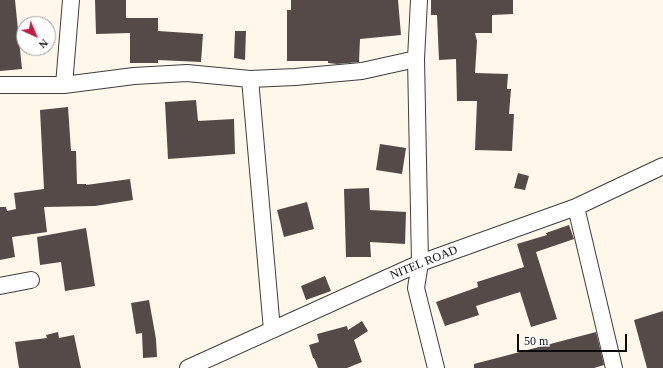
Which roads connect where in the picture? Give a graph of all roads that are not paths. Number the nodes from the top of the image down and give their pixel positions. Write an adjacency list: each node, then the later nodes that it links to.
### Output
1 (71, 0): 5 (street)
2 (419, 0): 3 (street)
3 (416, 60): 4 (street); 9 (street)
4 (250, 79): 5 (street); 12 (street)
5 (64, 84): 6 (street)
6 (0, 85)
7 (663, 166): 8 (street, NITEL ROAD)
8 (576, 207): 9 (street, NITEL ROAD); 15 (street)
9 (420, 263): 12 (street, NITEL ROAD); 14 (street)
10 (31, 280): 11 (street)
11 (0, 286)
12 (272, 330): 13 (street, NITEL ROAD)
13 (188, 368)
14 (436, 368)
15 (614, 368)

